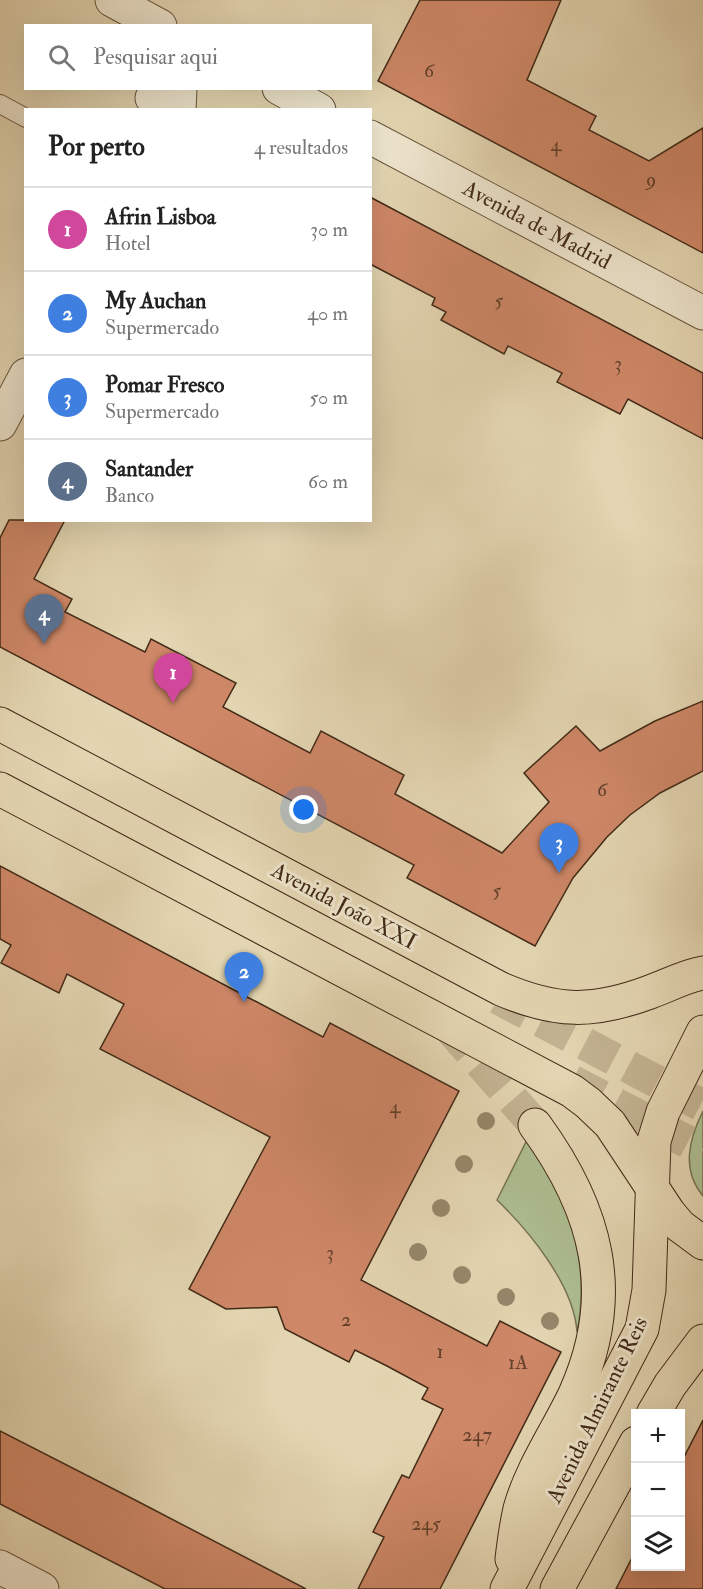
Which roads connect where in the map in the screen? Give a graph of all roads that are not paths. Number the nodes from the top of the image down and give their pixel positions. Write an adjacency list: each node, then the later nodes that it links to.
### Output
1 (112, 0): 2 (street)
2 (156, 24)
3 (283, 90): 5 (street)
4 (0, 104): 6 (lane)
5 (315, 108)
6 (24, 117)
7 (372, 138): 8 (street, Avenida de Madrid)
8 (703, 313)
9 (24, 379): 10 (street)
10 (0, 424)
11 (0, 724): 13 (main road, Avenida João XXI)
12 (0, 789): 16 (main road)
13 (703, 973)
14 (703, 1032): 16 (main road, Avenida Almirante Reis)
15 (535, 1125): 22 (main road)
16 (652, 1186): 17 (main road); 22 (main road, Avenida Almirante Reis)
17 (703, 1242)
18 (703, 1341): 19 (main road)
19 (655, 1409)
20 (631, 1452): 24 (main road, Avenida Almirante Reis)
21 (0, 1567): 23 (street)
22 (508, 1587)
23 (42, 1589)
24 (557, 1589)

